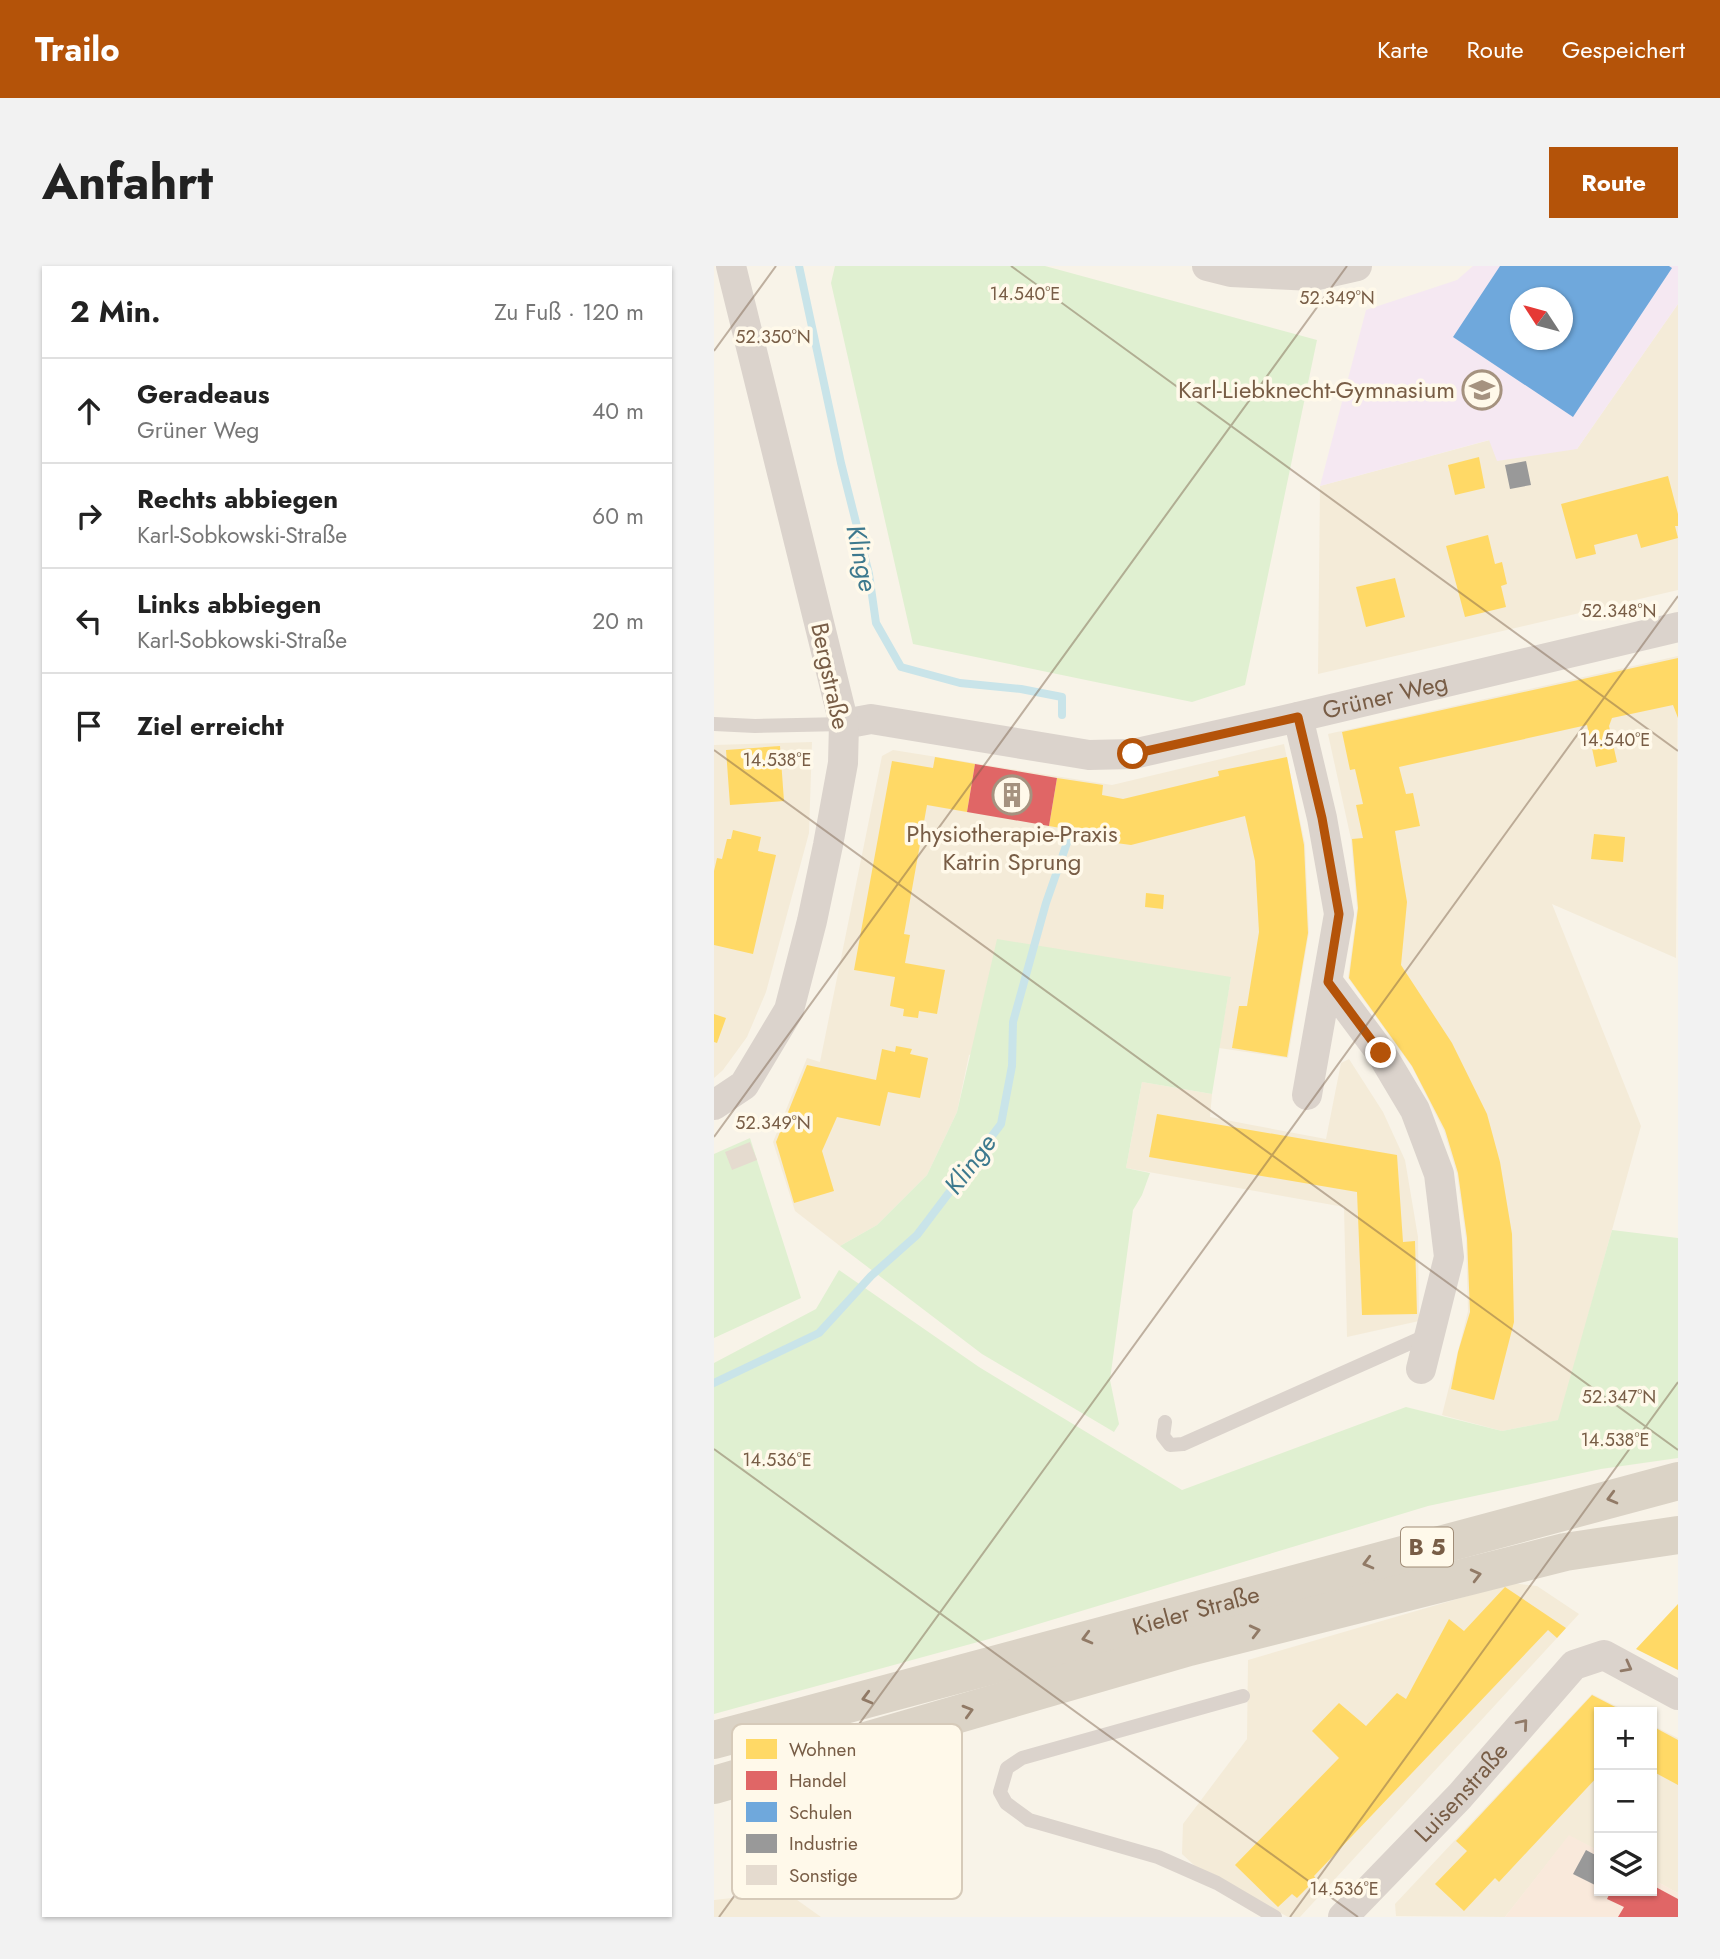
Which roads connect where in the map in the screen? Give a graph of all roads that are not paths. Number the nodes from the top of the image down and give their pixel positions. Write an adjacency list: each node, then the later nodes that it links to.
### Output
1 (731, 266): 7 (street, Bergstraße)
2 (1207, 266): 3 (street)
3 (1357, 266)
4 (1677, 628): 5 (street, Grüner Weg)
5 (1298, 717): 7 (street, Grüner Weg); 8 (street)
6 (714, 724): 7 (lane)
7 (844, 724): 10 (street, Bergstraße)
8 (1328, 982): 9 (street); 11 (street)
9 (1307, 1095)
10 (714, 1105)
11 (1430, 1335): 12 (street); 13 (lane)
12 (1421, 1369)
13 (1165, 1422)
14 (1678, 1481): 18 (main road, Kieler Straße / B 5, one-way to 18)
15 (1678, 1535): 19 (main road, Kieler Straße / B 5, one-way to 15)
16 (1678, 1695): 25 (street, Luisenstraße, one-way to 16)
17 (1243, 1696): 24 (lane)
18 (774, 1724)
19 (926, 1724)
20 (732, 1735): 21 (main road, Kieler Straße / B 5, one-way to 21)
21 (714, 1740)
22 (732, 1780): 23 (main road, Kieler Straße / B 5, one-way to 22)
23 (714, 1785)
24 (1275, 1917)
25 (1343, 1917)

